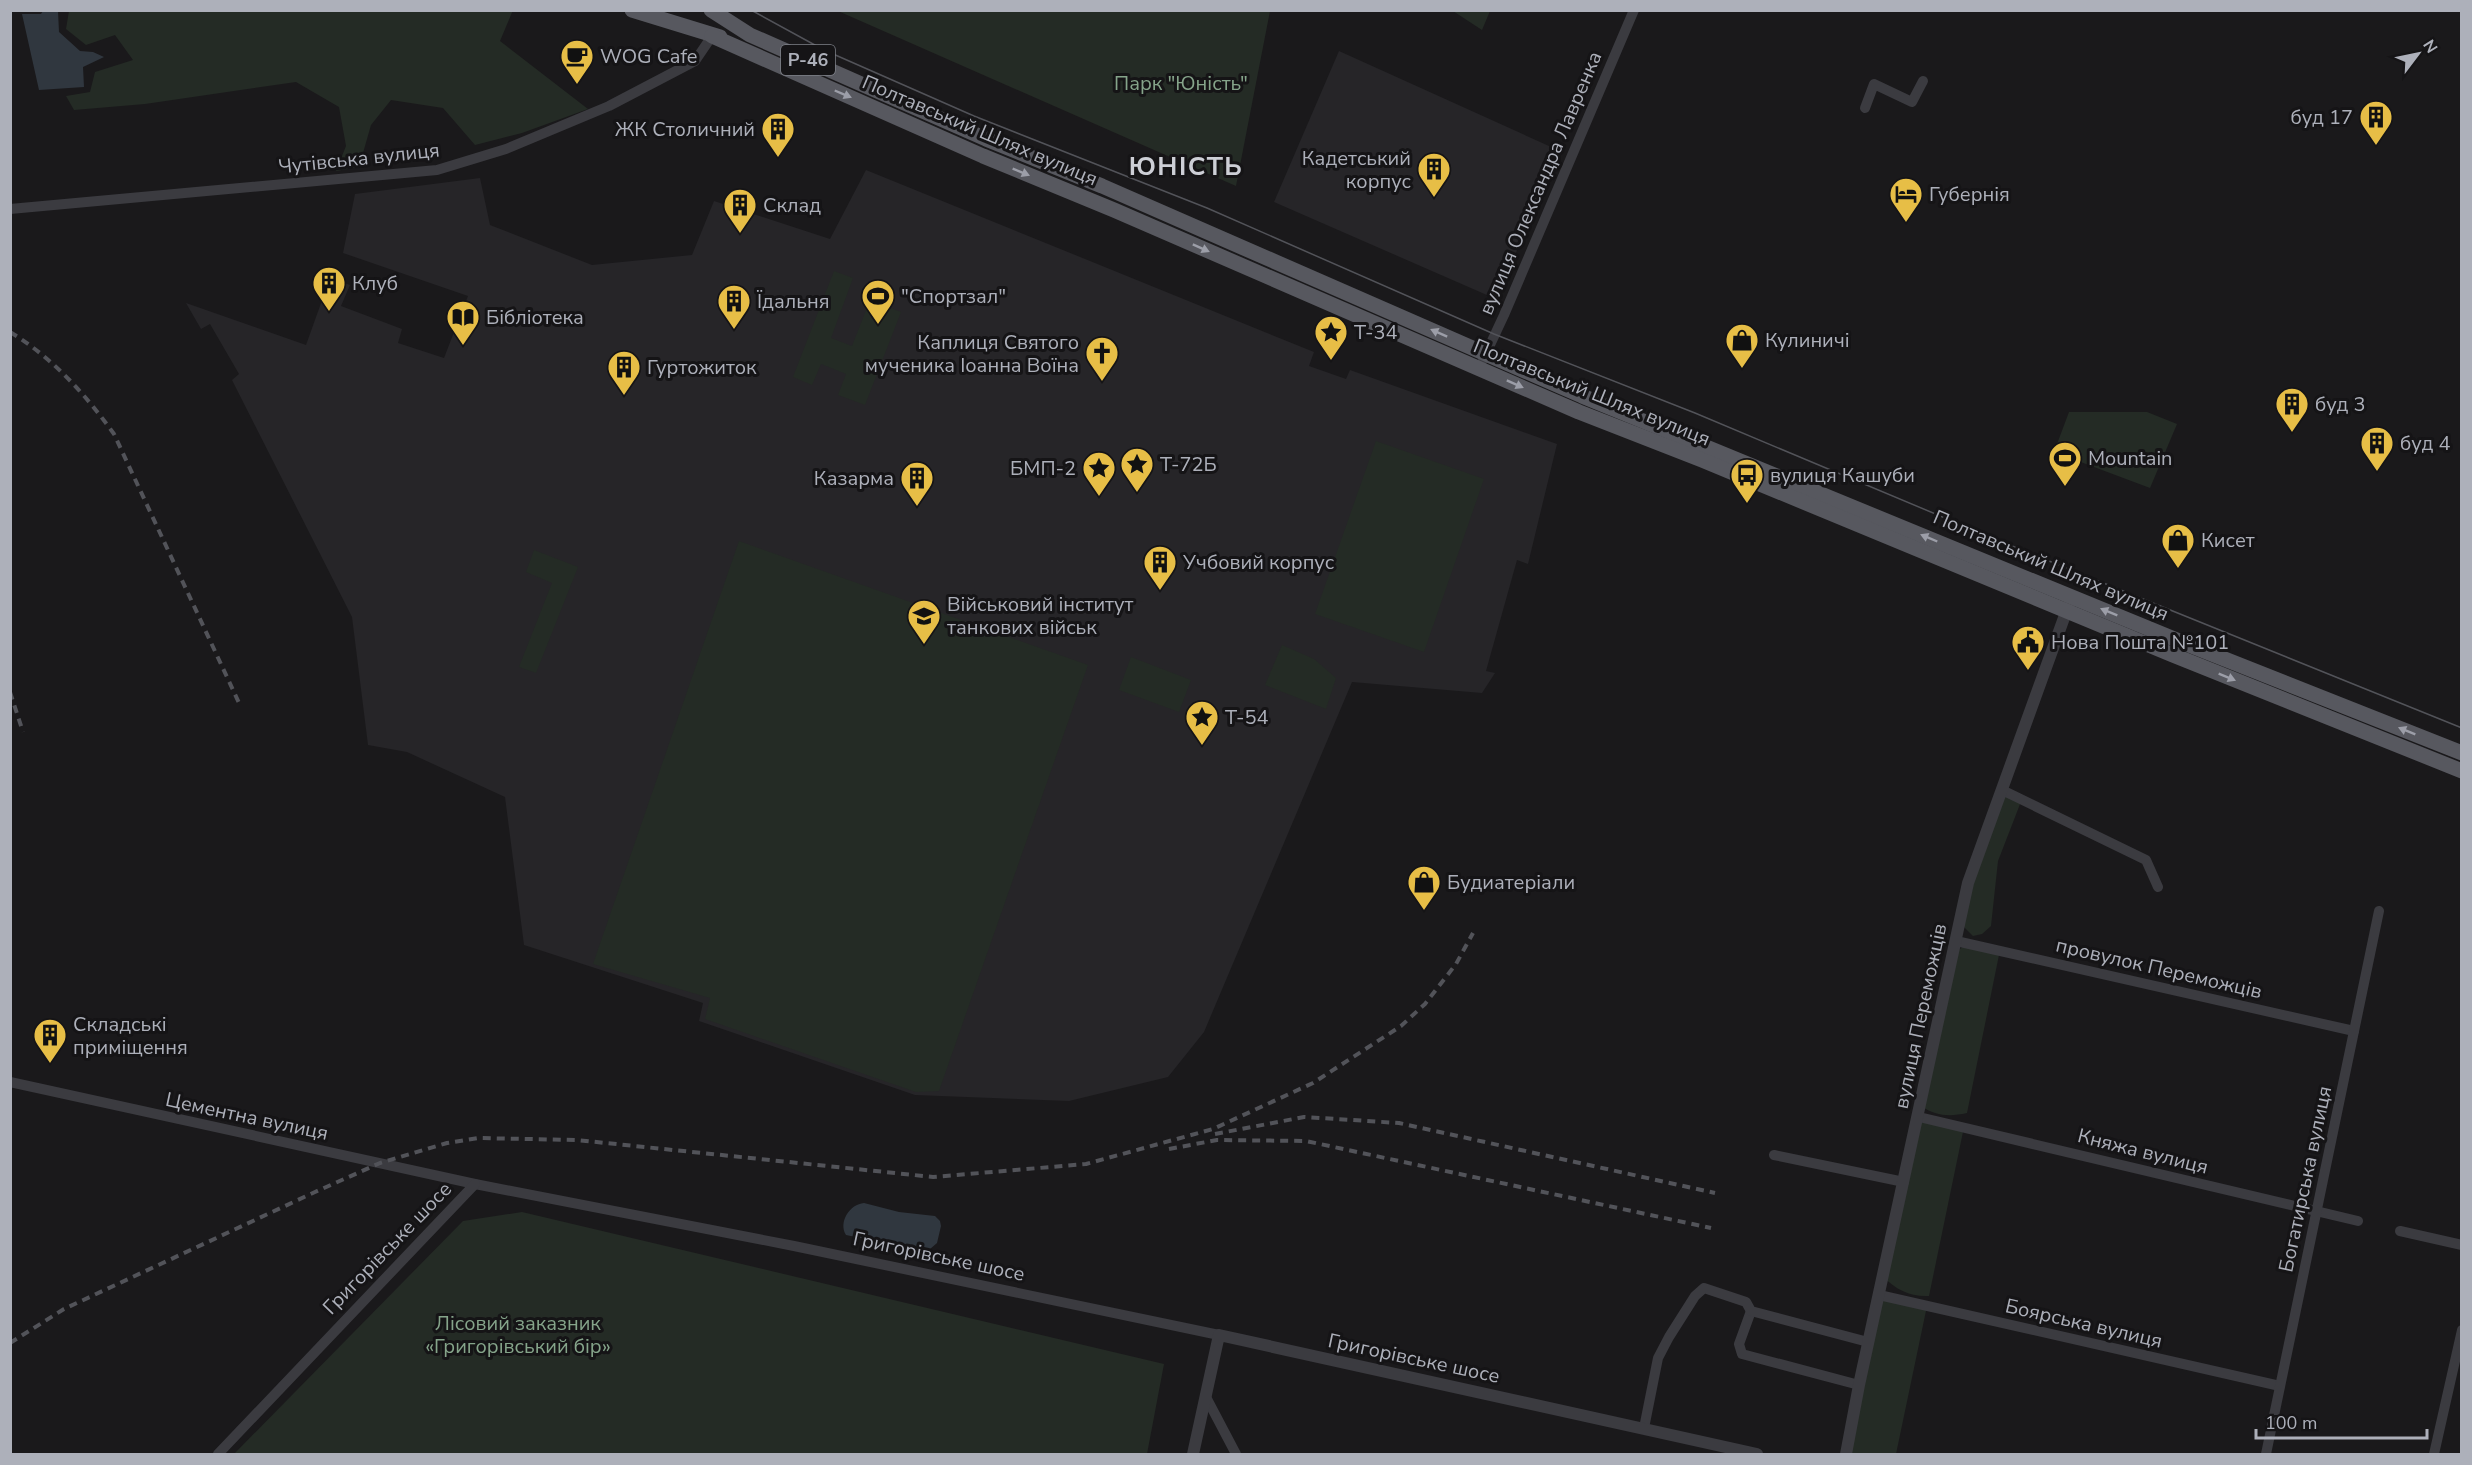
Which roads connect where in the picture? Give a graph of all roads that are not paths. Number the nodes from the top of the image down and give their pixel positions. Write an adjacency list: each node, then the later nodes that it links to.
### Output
1 (632, 10): 4 (main road, Полтавський Шлях вулиця)
2 (711, 10): 5 (main road, Р-46)
3 (1634, 10): 9 (street, вулиця Олександра Лавренка)
4 (712, 36): 5 (main road, Полтавський Шлях вулиця); 8 (street, Чутівська вулиця); 10 (main road, Полтавський Шлях вулиця, one-way to 10)
5 (796, 55): 9 (main road, Полтавський Шлях вулиця / Р-46, one-way to 5)
6 (1923, 81): 7 (street)
7 (1865, 108)
8 (10, 209)
9 (1485, 353): 10 (street, вулиця Олександра Лавренка); 11 (main road, Полтавський Шлях вулиця, one-way to 9)
10 (1479, 368): 11 (main road, Полтавський Шлях вулиця, one-way to 11)
11 (2069, 604): 12 (main road, Полтавський Шлях вулиця, one-way to 11); 13 (main road, Полтавський Шлях вулиця, one-way to 13); 14 (street, вулиця Переможців)
12 (2462, 753)
13 (2462, 771)
14 (2002, 790): 15 (street); 17 (street, вулиця Переможців)
15 (2158, 887)
16 (2379, 911): 18 (street, Богатирська вулиця)
17 (1956, 941): 18 (street, провулок Переможців); 20 (street, вулиця Переможців)
18 (2354, 1031): 24 (street, Богатирська вулиця)
19 (10, 1082): 23 (street, Цементна вулиця)
20 (1919, 1117): 22 (street, вулиця Переможців); 24 (street, Княжа вулиця)
21 (1774, 1155): 22 (street)
22 (1904, 1182): 28 (street, вулиця Переможців)
23 (475, 1184): 31 (street, Григорівське шосе); 37 (street, Григорівське шосе)
24 (2318, 1212): 25 (street, Княжа вулиця); 34 (street, Богатирська вулиця)
25 (2358, 1221)
26 (2400, 1231): 27 (street)
27 (2462, 1245)
28 (1879, 1296): 32 (street, вулиця Переможців); 34 (street, Боярська вулиця)
29 (1751, 1311): 32 (street); 33 (street); 36 (street)
30 (2462, 1330): 43 (street)
31 (1219, 1335): 35 (street); 36 (street, Григорівське шосе)
32 (1869, 1342): 33 (street, вулиця Переможців)
33 (1859, 1385): 41 (street, вулиця Переможців)
34 (2280, 1386): 42 (street, Богатирська вулиця)
35 (1206, 1397): 38 (street); 39 (street)
36 (1644, 1428): 40 (street, Григорівське шосе)
37 (218, 1455)
38 (1193, 1455)
39 (1236, 1455)
40 (1757, 1455)
41 (1846, 1455)
42 (2266, 1455)
43 (2434, 1455)

